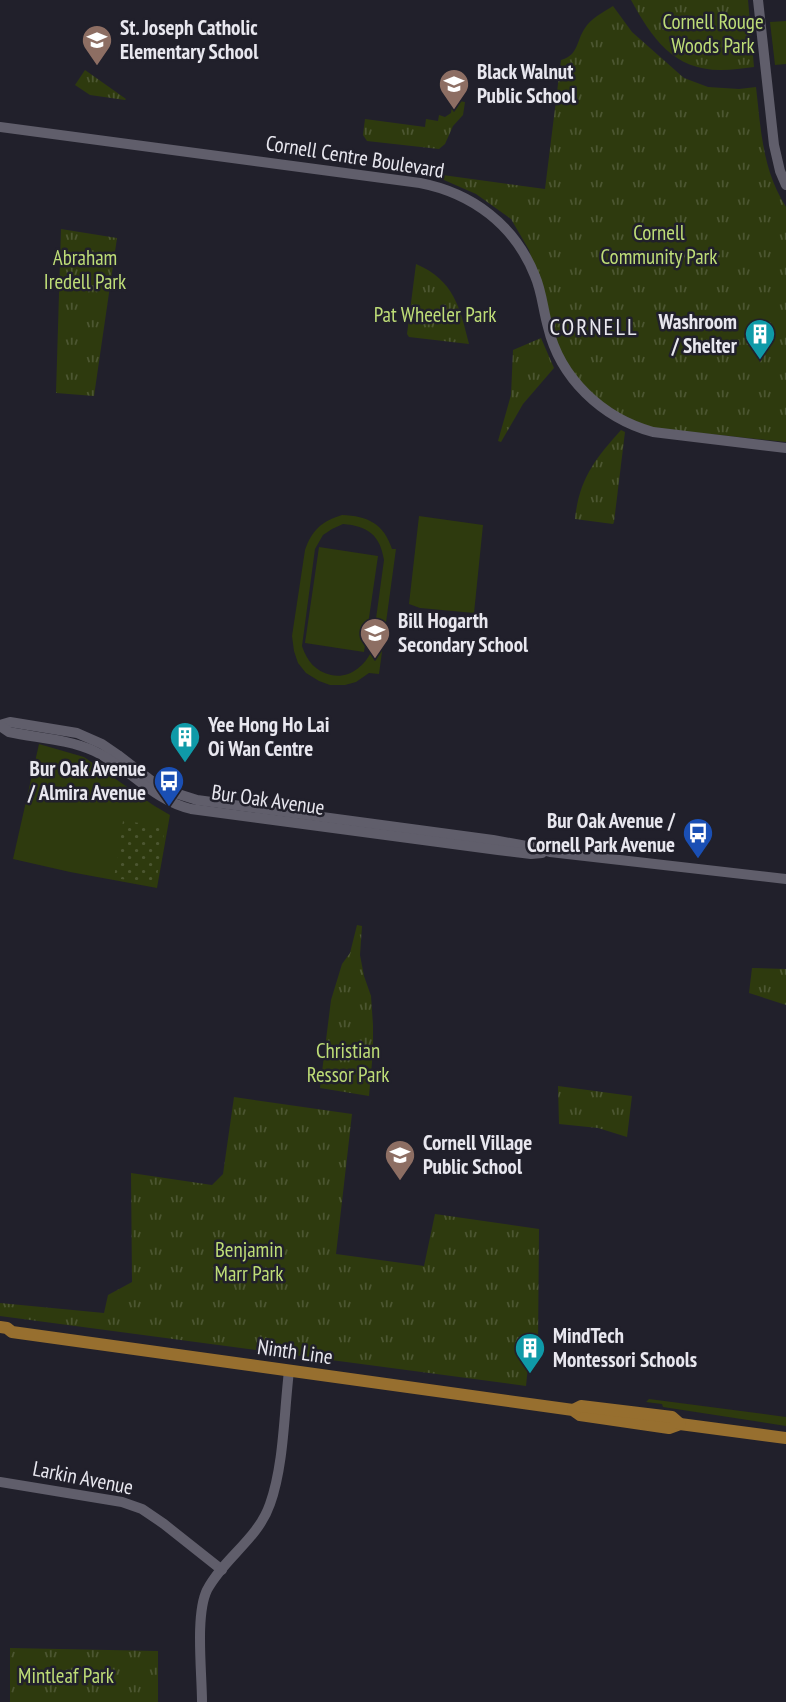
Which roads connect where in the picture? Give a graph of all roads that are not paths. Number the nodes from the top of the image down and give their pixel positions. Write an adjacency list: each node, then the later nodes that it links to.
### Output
1 (758, 0): 3 (street)
2 (0, 127): 4 (street, Cornell Centre Boulevard)
3 (786, 185)
4 (786, 448)
5 (0, 725): 6 (street, Bur Oak Avenue)
6 (786, 879)
7 (4, 1331): 8 (main road, Ninth Line)
8 (289, 1371): 9 (main road, Ninth Line); 11 (street)
9 (786, 1438)
10 (0, 1482): 11 (street, Larkin Avenue)
11 (222, 1570): 12 (street)
12 (202, 1702)

